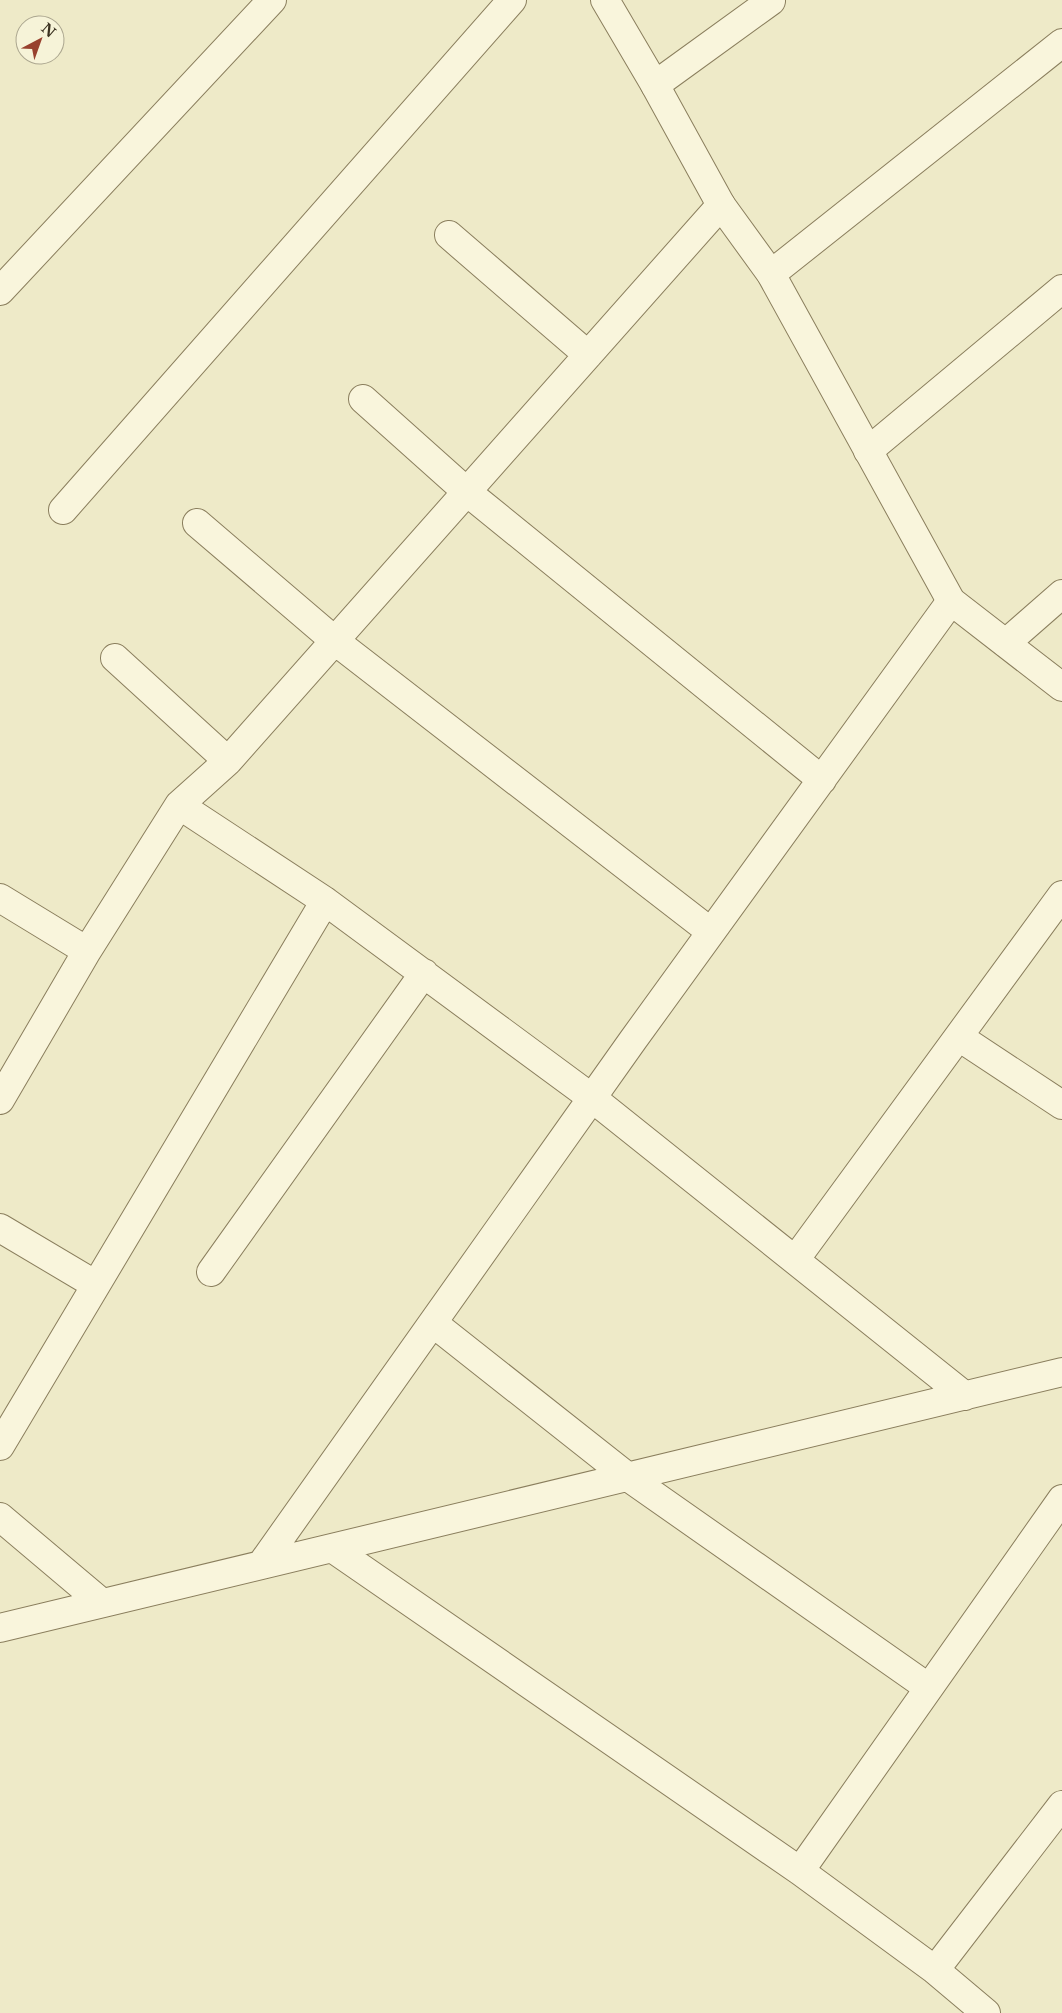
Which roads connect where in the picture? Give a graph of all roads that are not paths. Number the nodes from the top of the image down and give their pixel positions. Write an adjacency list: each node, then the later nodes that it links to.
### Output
1 (272, 0): 11 (street)
2 (512, 0): 16 (street)
3 (606, 0): 6 (street)
4 (771, 2): 6 (street)
5 (1062, 43): 9 (street)
6 (656, 85): 7 (street)
7 (721, 206): 9 (street); 12 (street)
8 (449, 234): 12 (street)
9 (771, 274): 14 (street)
10 (1062, 288): 14 (street)
11 (0, 291)
12 (588, 355): 15 (street)
13 (363, 398): 15 (street)
14 (868, 451): 19 (street)
15 (467, 492): 20 (street); 25 (street)
16 (63, 510)
17 (197, 523): 20 (street)
18 (1062, 594): 21 (street)
19 (951, 601): 21 (street); 25 (street)
20 (335, 641): 24 (street); 30 (street)
21 (1006, 643): 23 (street)
22 (115, 658): 24 (street)
23 (1062, 686)
24 (228, 762): 26 (street)
25 (822, 780): 30 (street)
26 (179, 805): 29 (street); 31 (street)
27 (1062, 895): 33 (street)
28 (0, 898): 31 (street)
29 (325, 902): 32 (street); 40 (street)
30 (711, 932): 34 (street)
31 (87, 951): 35 (street)
32 (424, 973): 34 (street); 39 (street)
33 (959, 1037): 36 (street); 38 (street)
34 (592, 1098): 38 (street); 41 (street)
35 (0, 1100)
36 (1062, 1105)
37 (0, 1228): 40 (street)
38 (795, 1260): 43 (street)
39 (212, 1272)
40 (96, 1285): 44 (street)
41 (433, 1323): 45 (street); 49 (street)
42 (1062, 1372): 43 (street)
43 (965, 1396): 45 (street)
44 (0, 1446)
45 (628, 1477): 48 (street); 52 (street)
46 (1062, 1499): 52 (street)
47 (0, 1517): 50 (street)
48 (332, 1548): 49 (street); 54 (street)
49 (260, 1565): 50 (street)
50 (102, 1603): 51 (street)
51 (0, 1628)
52 (929, 1688): 54 (street)
53 (1062, 1805): 55 (street)
54 (800, 1872): 55 (street)
55 (935, 1970): 56 (street)
56 (986, 2013)

